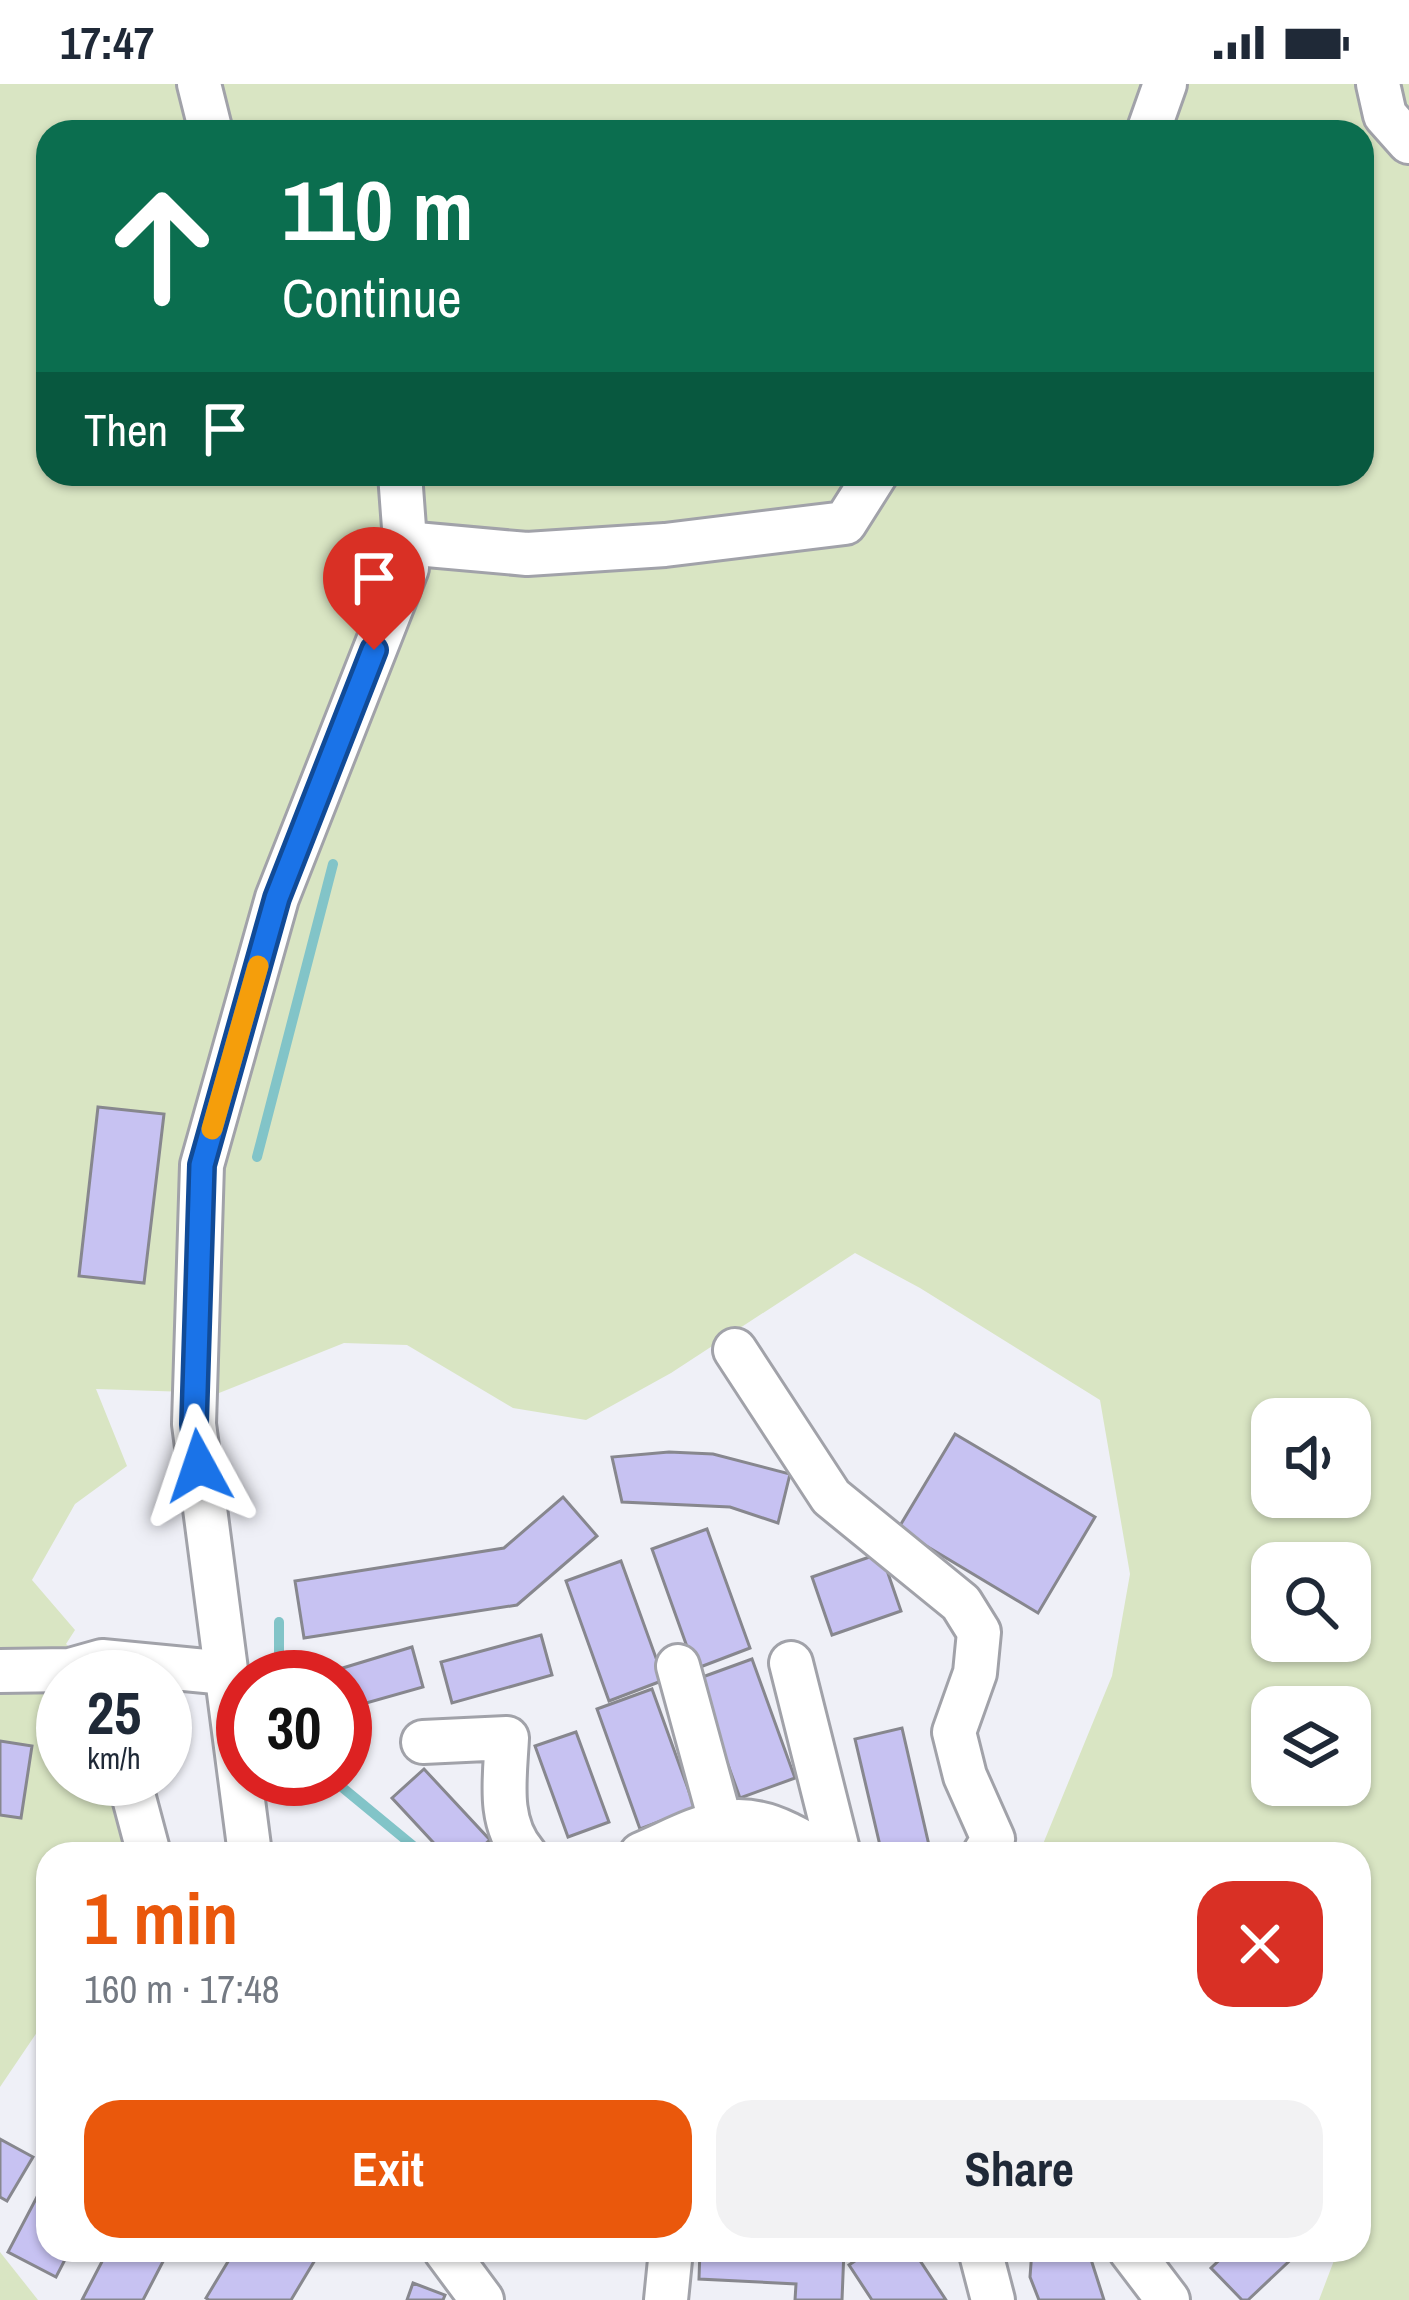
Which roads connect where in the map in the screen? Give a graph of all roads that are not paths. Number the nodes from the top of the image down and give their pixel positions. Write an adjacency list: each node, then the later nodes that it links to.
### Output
1 (199, 84): 4 (street)
2 (1166, 84): 5 (street)
3 (1378, 84): 6 (street)
4 (208, 120)
5 (1152, 120)
6 (1409, 142)
7 (401, 486): 9 (street)
8 (868, 486): 9 (street)
9 (405, 542): 11 (street)
10 (735, 1350): 26 (street)
11 (223, 1650)
12 (791, 1663): 25 (street)
13 (678, 1666): 19 (street)
14 (0, 1671): 15 (street)
15 (36, 1672)
16 (423, 1742): 22 (street)
17 (136, 1806): 20 (street)
18 (244, 1806): 21 (street)
19 (720, 1820): 23 (street); 24 (street)
20 (146, 1842)
21 (248, 1842)
22 (514, 1842)
23 (669, 1842)
24 (804, 1842)
25 (836, 1842)
26 (992, 1842)
27 (455, 2262): 31 (street)
28 (670, 2262): 32 (street)
29 (983, 2262): 33 (street)
30 (1139, 2262): 34 (street)
31 (482, 2300)
32 (666, 2300)
33 (993, 2300)
34 (1168, 2300)

